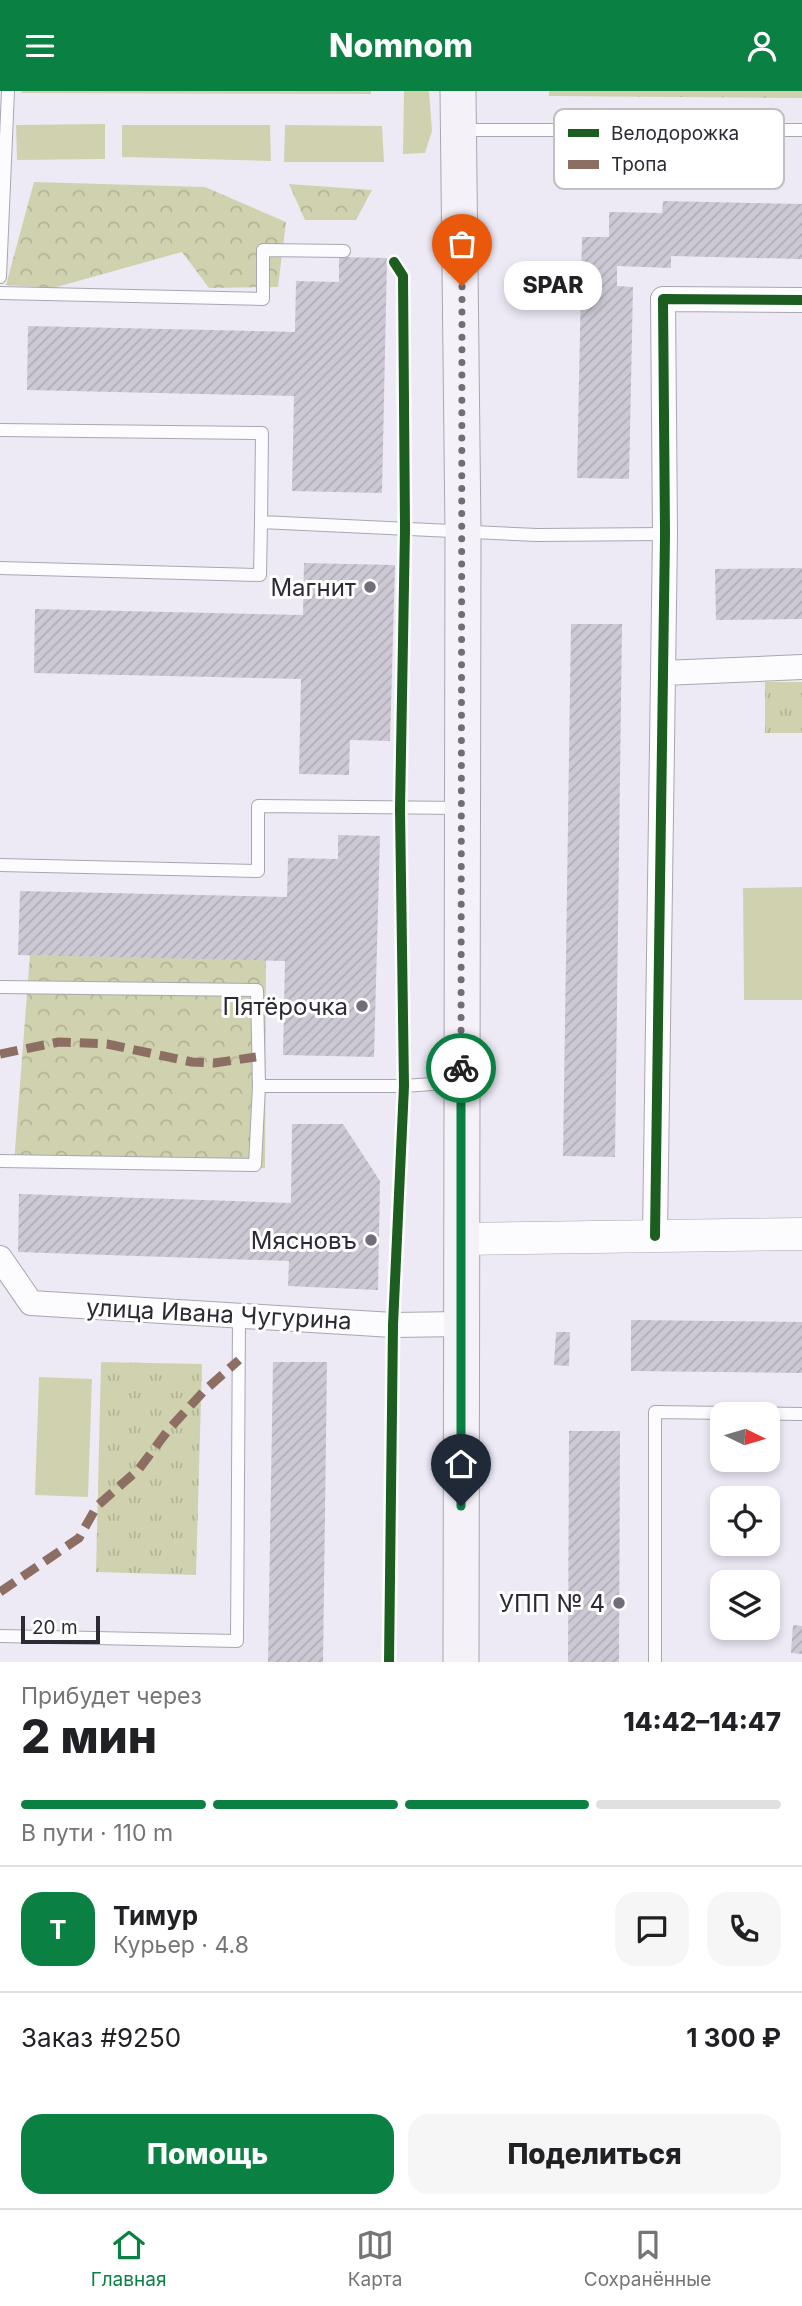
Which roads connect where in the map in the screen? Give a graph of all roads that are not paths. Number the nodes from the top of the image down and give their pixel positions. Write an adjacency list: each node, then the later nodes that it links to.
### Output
1 (8, 91): 8 (lane)
2 (458, 91): 3 (main road)
3 (458, 130): 4 (lane); 13 (main road)
4 (554, 130)
5 (784, 130): 6 (lane)
6 (802, 130)
7 (344, 251): 9 (lane)
8 (0, 277)
9 (0, 293)
10 (802, 300): 14 (street)
11 (0, 430): 12 (lane)
12 (261, 522): 13 (lane); 15 (lane)
13 (463, 532): 14 (lane); 18 (main road)
14 (665, 534): 17 (street)
15 (0, 568)
16 (802, 667): 17 (street)
17 (663, 673): 25 (street)
18 (462, 808): 19 (lane); 21 (main road)
19 (0, 865)
20 (0, 987): 22 (lane)
21 (461, 1081): 22 (lane); 26 (main road)
22 (259, 1086): 23 (lane)
23 (0, 1161)
24 (802, 1234): 25 (street)
25 (654, 1236): 26 (street)
26 (462, 1239): 29 (main road)
27 (0, 1258): 28 (street, улица Ивана Чугурина)
28 (239, 1317): 29 (street, улица Ивана Чугурина); 31 (lane)
29 (462, 1324): 32 (main road)
30 (802, 1414): 33 (lane)
31 (0, 1636)
32 (461, 1662)
33 (655, 1662)

